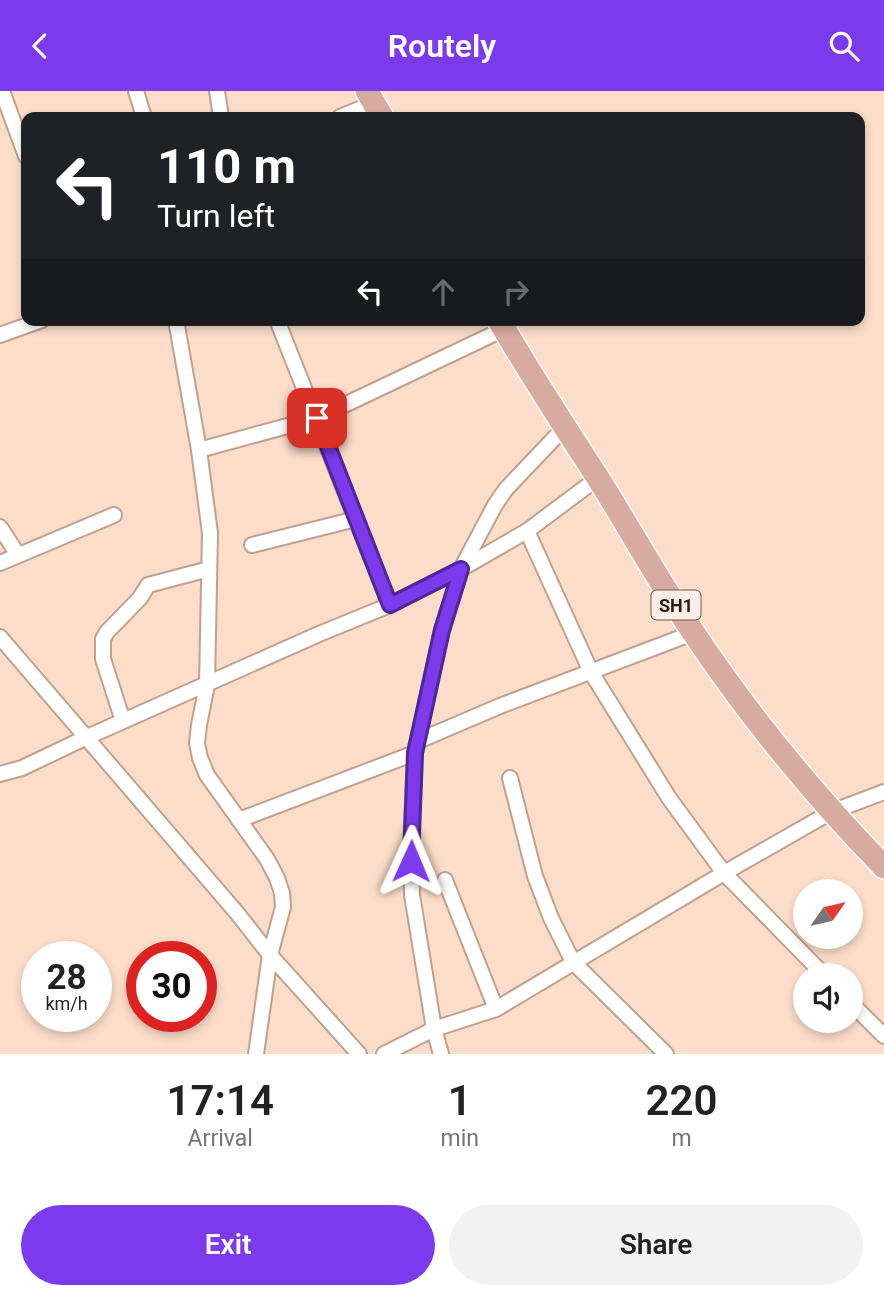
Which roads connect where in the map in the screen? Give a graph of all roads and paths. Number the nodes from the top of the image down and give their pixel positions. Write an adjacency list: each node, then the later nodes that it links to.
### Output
1 (2, 91): 8 (street)
2 (136, 91): 5 (street)
3 (218, 91): 6 (street)
4 (374, 104): 7 (street)
5 (142, 112)
6 (220, 112)
7 (353, 112)
8 (21, 142)
9 (25, 326): 14 (street)
10 (177, 326): 17 (street)
11 (279, 326): 15 (street)
12 (500, 326): 15 (street)
13 (503, 326): 16 (main road, SH1)
14 (0, 335)
15 (317, 418): 17 (street); 20 (street)
16 (564, 428): 18 (main road, SH1); 27 (street)
17 (199, 450): 26 (street)
18 (598, 478): 22 (street); 29 (main road, SH1)
19 (114, 515): 24 (street)
20 (356, 519): 23 (street); 28 (street)
21 (0, 527): 24 (street)
22 (527, 531): 27 (street); 31 (street)
23 (252, 545)
24 (18, 555): 25 (street)
25 (0, 563)
26 (209, 569): 32 (street); 33 (street)
27 (461, 569): 28 (street); 35 (street)
28 (390, 605): 32 (street)
29 (693, 633): 31 (street); 39 (main road, SH1)
30 (0, 637): 34 (street)
31 (591, 672): 35 (street); 42 (street)
32 (207, 685): 33 (street); 40 (street)
33 (123, 721): 34 (street)
34 (85, 738): 36 (street); 44 (street)
35 (416, 747): 40 (street); 49 (street)
36 (0, 774)
37 (510, 778): 45 (street)
38 (884, 792): 39 (street)
39 (831, 813): 41 (main road, SH1); 42 (street)
40 (239, 820): 44 (street)
41 (884, 867)
42 (724, 873): 45 (street); 46 (street)
43 (445, 880): 47 (street)
44 (270, 955): 51 (street); 52 (street)
45 (573, 962): 47 (street); 55 (street)
46 (812, 963)
47 (496, 1009): 49 (street)
48 (863, 1015): 50 (street)
49 (434, 1029): 53 (street); 54 (street)
50 (884, 1036)
51 (256, 1054)
52 (359, 1054)
53 (384, 1054)
54 (441, 1054)
55 (666, 1054)

